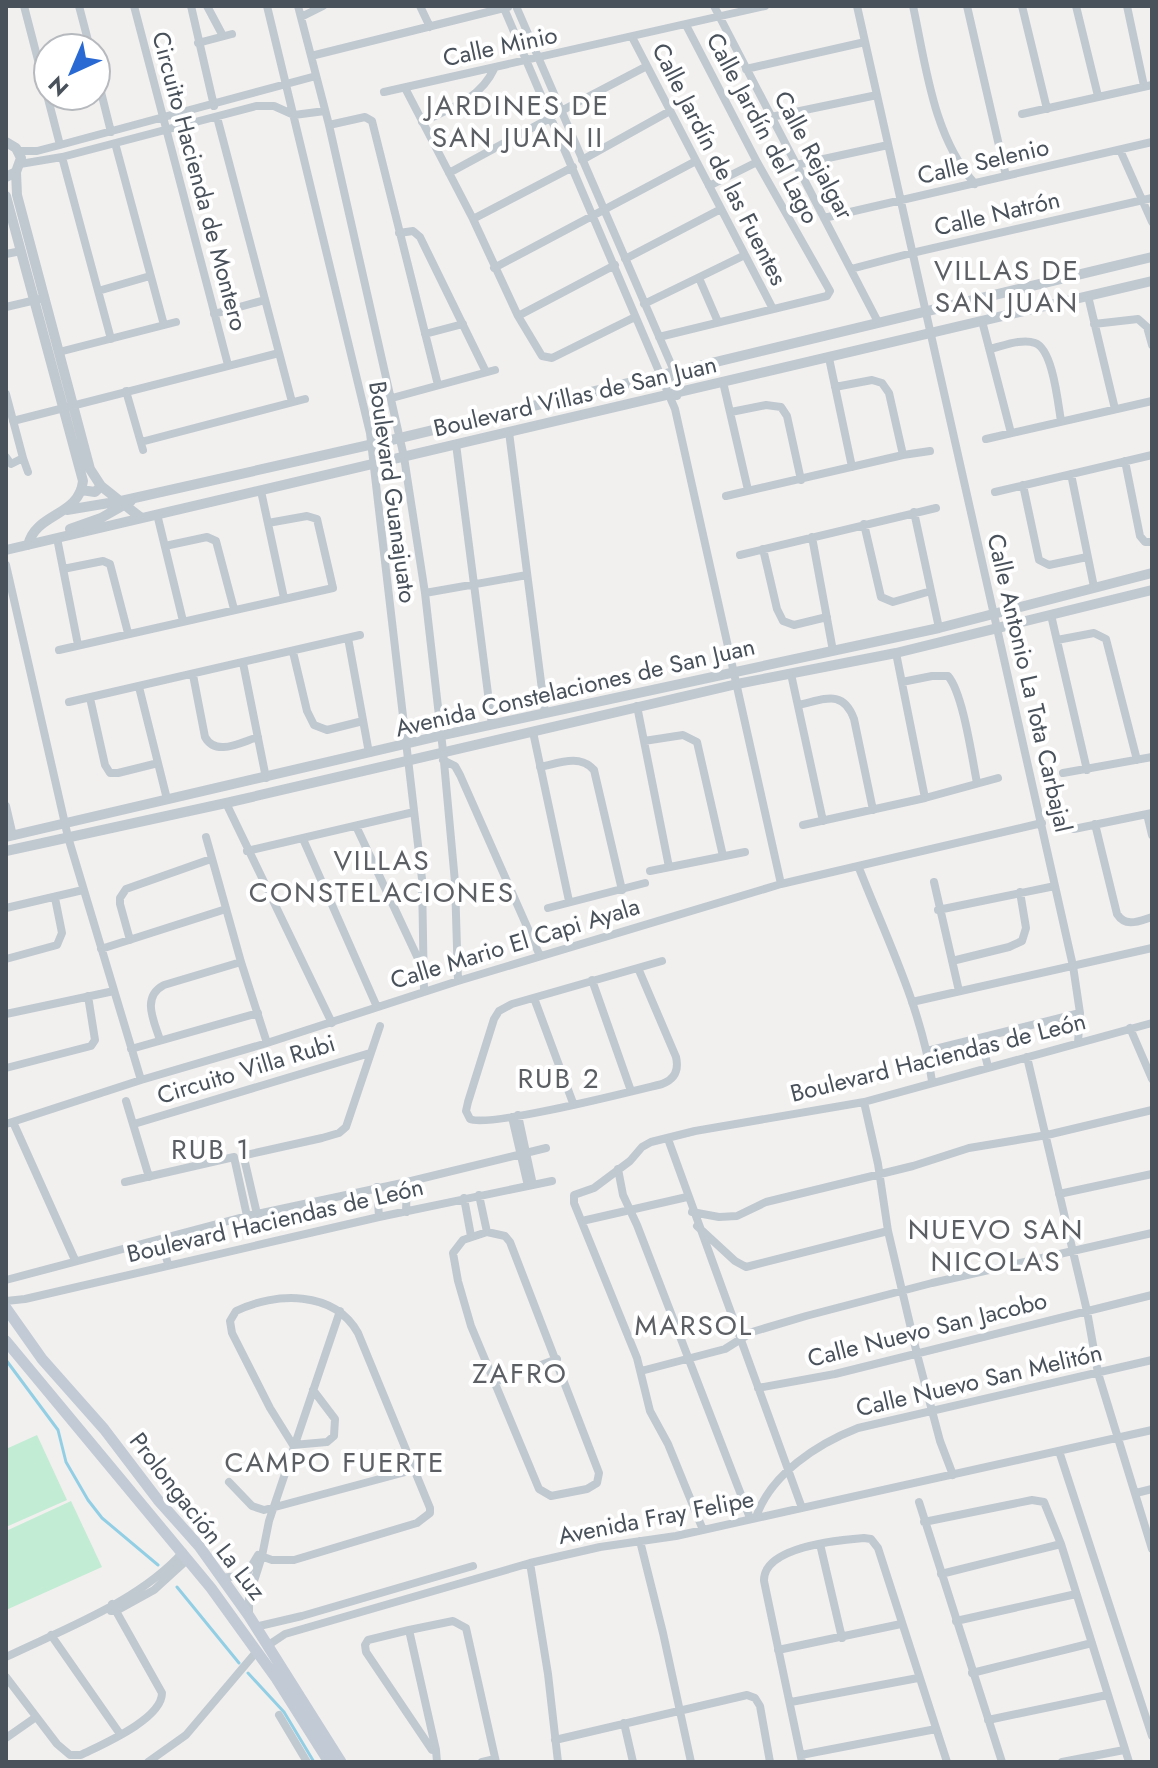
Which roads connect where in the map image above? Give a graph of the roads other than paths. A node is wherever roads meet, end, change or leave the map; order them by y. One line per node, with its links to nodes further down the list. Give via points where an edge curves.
1 (24, 6): 60 (street)
2 (79, 6): 24 (street)
3 (134, 6): 52 (street, Circuito Hacienda de Montero)
4 (191, 6): 27 (street, Circuito Hacienda de Montero)
5 (207, 6): 27 (street, Circuito Hacienda de Montero, via 227,35)
6 (267, 6): 35 (street, Boulevard Guanajuato)
7 (298, 6): 21 (street, Boulevard Guanajuato)
8 (323, 6): 21 (street)
9 (420, 6): 23 (street)
10 (509, 6): 19 (street); 29 (street); 30 (street)
11 (714, 6): 20 (street, Calle Rejalgar)
12 (765, 6): 20 (street, Calle Minio)
13 (857, 6): 26 (street, Calle Antonio La Tota Carbajal)
14 (913, 6): 73 (street, via 940,125)
15 (967, 6): 72 (street)
16 (1022, 6): 42 (street)
17 (1076, 6): 40 (street)
18 (1127, 6): 36 (street)
19 (483, 10): 23 (street)
20 (720, 16): 22 (street, Calle Minio); 33 (street, Calle Rejalgar)
21 (301, 17): 28 (street, Boulevard Guanajuato)
22 (686, 25): 25 (street, Calle Minio); 67 (street, Calle Jardín del Lago)
23 (430, 27): 28 (street)
24 (86, 32)
25 (632, 37): 29 (street, Calle Minio); 31 (street, Calle Jardín de las Fuentes)
26 (865, 42): 33 (street); 39 (street, Calle Antonio La Tota Carbajal)
27 (198, 43): 41 (street, Circuito Hacienda de Montero)
28 (311, 56): 34 (street, Boulevard Guanajuato)
29 (539, 59): 30 (street, Calle Minio); 44 (street)
30 (527, 62): 32 (street, Calle Minio); 50 (street)
31 (647, 66): 44 (street); 45 (street, Calle Jardín de las Fuentes)
32 (494, 69): 37 (street, Calle Minio); 53 (street, via 475,95)
33 (746, 69): 51 (street, Calle Rejalgar)
34 (316, 76): 35 (street); 43 (street, Boulevard Guanajuato)
35 (287, 85): 41 (street); 48 (street, Boulevard Guanajuato)
36 (1148, 86): 40 (street)
37 (405, 88): 38 (street, Calle Minio); 53 (street)
38 (384, 92)
39 (877, 95): 51 (street); 61 (street, Calle Antonio La Tota Carbajal)
40 (1098, 96): 42 (street)
41 (214, 106): 52 (street)
42 (1047, 109): 47 (street)
43 (325, 111): 48 (street); 54 (street, Boulevard Guanajuato)
44 (561, 111): 65 (street)
45 (670, 111): 65 (street); 66 (street, Calle Jardín de las Fuentes)
46 (106, 112): 56 (street)
47 (1022, 114)
48 (294, 115): 49 (street, via 266,105); 147 (street, Boulevard Guanajuato)
49 (217, 117): 55 (street); 101 (street, Circuito Hacienda de Montero)
50 (552, 117): 69 (street); 71 (street)
51 (771, 117): 68 (street, Calle Rejalgar)
52 (164, 119): 55 (street, Circuito Hacienda de Montero); 56 (street)
53 (422, 122): 71 (street)
54 (329, 125): 85 (street, via 371,119); 134 (street, Boulevard Guanajuato)
55 (167, 130): 59 (street); 106 (street, Circuito Hacienda de Montero)
56 (111, 132): 60 (street)
57 (6, 142): 63 (street)
58 (1152, 142): 62 (street, Calle Selenio)
59 (115, 143): 64 (street); 95 (street)
60 (60, 145): 63 (street)
61 (888, 145): 68 (street); 77 (street, Calle Antonio La Tota Carbajal)
62 (1120, 150): 72 (street, Calle Selenio); 78 (street)
63 (19, 151): 70 (street)
64 (62, 157): 70 (street); 98 (street)
65 (582, 160): 79 (street)
66 (696, 161): 74 (street, Calle Jardín de las Fuentes); 79 (street)
67 (757, 162): 74 (street); 104 (street, Calle Jardín del Lago, via 830,291)
68 (796, 165): 82 (street, Calle Rejalgar)
69 (573, 167): 81 (street); 83 (street)
70 (14, 171): 100 (street)
71 (449, 173): 83 (street)
72 (1006, 176): 73 (street, Calle Selenio)
73 (975, 184): 77 (street, Calle Selenio)
74 (709, 186): 80 (street, Calle Jardín de las Fuentes)
75 (6, 196): 86 (street)
76 (1152, 198): 78 (street, Calle Natrón)
77 (901, 200): 82 (street, Calle Selenio); 87 (street, Calle Antonio La Tota Carbajal)
78 (1142, 200): 84 (street); 87 (street, Calle Natrón)
79 (603, 209): 81 (street); 91 (street)
80 (721, 209): 89 (street, Calle Jardín de las Fuentes); 91 (street)
81 (593, 214): 92 (street); 93 (street)
82 (824, 218): 94 (street, Calle Rejalgar)
83 (473, 219): 93 (street)
84 (1152, 222)
85 (399, 233): 113 (street, via 418,234); 116 (street)
86 (21, 251): 88 (street); 100 (street)
87 (912, 253): 94 (street, Calle Natrón); 105 (street, Calle Antonio La Tota Carbajal)
88 (6, 254)
89 (745, 255): 96 (street); 104 (street, Calle Jardín de las Fuentes)
90 (1152, 257): 105 (street, Boulevard Villas de San Juan)
91 (625, 259): 102 (street)
92 (615, 265): 107 (street); 108 (street)
93 (494, 268): 107 (street)
94 (851, 269): 112 (street, Calle Rejalgar)
95 (150, 276): 98 (street); 115 (street)
96 (699, 278): 102 (street); 111 (street)
97 (1152, 281): 99 (street, Boulevard Villas de San Juan)
98 (98, 291): 119 (street)
99 (1088, 296): 109 (street, Boulevard Villas de San Juan); 114 (street)
100 (40, 299): 103 (street); 122 (street); 138 (street)
101 (265, 300): 106 (street); 123 (street, Circuito Hacienda de Montero)
102 (644, 304): 118 (street)
103 (6, 307)
104 (773, 309): 111 (street)
105 (926, 311): 112 (street, Boulevard Villas de San Juan); 117 (street, Calle Antonio La Tota Carbajal)
106 (214, 314): 125 (street, Circuito Hacienda de Montero)
107 (518, 316): 108 (street, via 536,350 552,358)
108 (635, 317): 127 (street)
109 (982, 321): 117 (street, Boulevard Villas de San Juan); 121 (street)
110 (176, 322): 115 (street)
111 (718, 322): 118 (street)
112 (878, 322): 126 (street, Boulevard Villas de San Juan)
113 (463, 324): 116 (street); 129 (street, via 490,371)
114 (1094, 324): 120 (street, via 1138,319 1147,327); 139 (street)
115 (164, 325): 119 (street)
116 (425, 334): 129 (street)
117 (930, 334): 124 (street, Boulevard Villas de San Juan); 196 (street, Calle Antonio La Tota Carbajal)
118 (659, 337): 126 (street)
119 (111, 339): 122 (street)
120 (1152, 345)
121 (990, 349): 142 (street, via 1039,344 1049,360); 144 (street)
122 (59, 352): 138 (street)
123 (279, 353): 125 (street); 137 (street, Circuito Hacienda de Montero)
124 (829, 358): 128 (street, Boulevard Villas de San Juan); 130 (street)
125 (228, 365): 131 (street)
126 (674, 371): 127 (street, Boulevard Villas de San Juan); 133 (street)
127 (660, 375): 133 (street); 145 (street, Boulevard Villas de San Juan)
128 (723, 382): 133 (street, Boulevard Villas de San Juan); 140 (street)
129 (438, 385): 134 (street)
130 (835, 387): 150 (street, via 872,380 887,387); 157 (street)
131 (126, 391): 137 (street, via 142,446); 138 (street)
132 (6, 394): 141 (street)
133 (672, 395): 143 (street, Boulevard Villas de San Juan); 212 (street)
134 (392, 398): 145 (street, Boulevard Guanajuato)
135 (305, 399): 137 (street)
136 (1152, 401): 139 (street)
137 (292, 402)
138 (68, 406): 141 (street); 162 (street); 163 (street)
139 (1115, 409): 142 (street)
140 (731, 412): 160 (street, via 781,407); 164 (street)
141 (13, 421): 153 (street)
142 (1061, 421): 144 (street)
143 (509, 432): 148 (street, Boulevard Villas de San Juan); 188 (street)
144 (1011, 433): 146 (street)
145 (400, 438): 147 (street, Boulevard Villas de San Juan); 152 (street, Boulevard Guanajuato)
146 (986, 439)
147 (370, 444): 156 (street, Boulevard Guanajuato); 168 (street, Boulevard Villas de San Juan)
148 (456, 444): 152 (street, Boulevard Villas de San Juan); 189 (street)
149 (930, 451): 150 (street)
150 (903, 455): 157 (street)
151 (1152, 455): 154 (street)
152 (404, 457): 156 (street, Boulevard Villas de San Juan); 193 (street, Boulevard Guanajuato)
153 (23, 458): 155 (street); 158 (street)
154 (1125, 461): 159 (street); 178 (street, via 1140,536)
155 (8, 462)
156 (371, 463): 165 (street, Boulevard Villas de San Juan); 229 (street, Boulevard Guanajuato)
157 (852, 467): 160 (street)
158 (28, 472)
159 (1071, 474): 161 (street); 184 (street)
160 (801, 480): 164 (street)
161 (1023, 485): 166 (street); 184 (street, via 1039,560 1049,565)
162 (101, 486): 163 (street, via 95,492); 168 (street)
163 (81, 490): 170 (street)
164 (748, 490): 167 (street)
165 (261, 491): 172 (street, Boulevard Villas de San Juan); 174 (street)
166 (995, 492)
167 (726, 496)
168 (128, 501): 170 (street, Boulevard Villas de San Juan); 173 (street); 177 (street)
169 (936, 508): 171 (street)
170 (67, 510): 179 (street, via 39,523)
171 (914, 512): 175 (street); 192 (street)
172 (157, 514): 173 (street, Boulevard Villas de San Juan); 180 (street)
173 (140, 517): 177 (street, Boulevard Villas de San Juan)
174 (268, 523): 194 (street); 194 (street, via 317,519 333,588)
175 (864, 524): 176 (street); 192 (street, via 881,597 893,602)
176 (812, 537): 181 (street); 198 (street)
177 (57, 538): 179 (street, Boulevard Villas de San Juan); 186 (street)
178 (1152, 542)
179 (28, 545): 182 (street, Boulevard Villas de San Juan)
180 (165, 546): 195 (street, via 207,537 216,541); 199 (street)
181 (763, 549): 183 (street); 198 (street, via 783,621 794,625)
182 (6, 550)
183 (740, 555)
184 (1087, 557): 190 (street)
185 (6, 565): 251 (street)
186 (63, 569): 202 (street, via 108,562); 206 (street)
187 (1152, 573): 190 (street, Avenida Constelaciones de San Juan)
188 (527, 575): 189 (street); 222 (street)
189 (475, 585): 193 (street); 224 (street)
190 (1094, 587): 196 (street, Avenida Constelaciones de San Juan)
191 (1152, 590): 197 (street, Avenida Constelaciones de San Juan)
192 (931, 591): 200 (street)
193 (425, 593): 226 (street, Boulevard Guanajuato)
194 (284, 598): 195 (street)
195 (234, 609): 199 (street)
196 (993, 613): 200 (street, Avenida Constelaciones de San Juan); 201 (street, Calle Antonio La Tota Carbajal)
197 (1051, 615): 201 (street, Avenida Constelaciones de San Juan); 205 (street)
198 (827, 617): 208 (street)
199 (183, 621): 202 (street)
200 (939, 628): 208 (street, Avenida Constelaciones de San Juan)
201 (997, 628): 210 (street, Avenida Constelaciones de San Juan); 250 (street, Calle Antonio La Tota Carbajal)
202 (128, 633): 206 (street)
203 (360, 635): 204 (street)
204 (348, 638): 209 (street); 223 (street)
205 (1057, 640): 234 (street, via 1094,633 1106,639); 237 (street)
206 (78, 645): 207 (street)
207 (59, 650)
208 (833, 651): 212 (street, Avenida Constelaciones de San Juan)
209 (293, 652): 211 (street); 223 (street, via 314,725 327,730)
210 (896, 653): 213 (street, Avenida Constelaciones de San Juan); 215 (street)
211 (243, 663): 214 (street); 227 (street)
212 (734, 671): 216 (street); 222 (street, Avenida Constelaciones de San Juan)
213 (791, 674): 216 (street, Avenida Constelaciones de San Juan); 220 (street)
214 (193, 675): 217 (street); 227 (street, via 209,744 223,748)
215 (902, 682): 241 (street, via 932,676 951,680); 242 (street)
216 (737, 684): 221 (street, Avenida Constelaciones de San Juan); 271 (street)
217 (139, 687): 218 (street); 235 (street)
218 (90, 698): 219 (street); 235 (street, via 110,773)
219 (69, 702)
220 (798, 705): 246 (street, via 830,698 849,707); 249 (street)
221 (637, 706): 225 (street, Avenida Constelaciones de San Juan); 228 (street)
222 (545, 713): 224 (street, Avenida Constelaciones de San Juan)
223 (363, 721): 230 (street)
224 (492, 725): 226 (street, Avenida Constelaciones de San Juan)
225 (533, 732): 231 (street, Avenida Constelaciones de San Juan); 236 (street)
226 (439, 736): 229 (street, Avenida Constelaciones de San Juan); 231 (street, Boulevard Guanajuato)
227 (258, 737): 239 (street)
228 (644, 741): 264 (street, via 683,735 697,742); 266 (street)
229 (407, 744): 230 (street, Avenida Constelaciones de San Juan); 233 (street, Boulevard Guanajuato)
230 (369, 753): 239 (street, Avenida Constelaciones de San Juan)
231 (443, 755): 233 (street, Avenida Constelaciones de San Juan); 286 (street, via 460,775); 295 (street, Boulevard Guanajuato)
232 (1152, 757): 234 (street)
233 (408, 760): 244 (street, Avenida Constelaciones de San Juan); 247 (street, Boulevard Guanajuato)
234 (1137, 760): 237 (street)
235 (158, 763): 243 (street)
236 (540, 767): 274 (street, via 578,760 594,770); 277 (street)
237 (1087, 770): 238 (street)
238 (1063, 773)
239 (266, 778): 243 (street, Avenida Constelaciones de San Juan)
240 (998, 778): 241 (street)
241 (977, 783): 242 (street)
242 (925, 798): 246 (street)
243 (167, 799): 251 (street, Avenida Constelaciones de San Juan)
244 (226, 803): 258 (street, Avenida Constelaciones de San Juan); 262 (street)
245 (6, 806): 257 (street)
246 (873, 810): 249 (street)
247 (414, 812): 254 (street); 292 (street, Boulevard Guanajuato, via 422,879)
248 (1150, 813): 252 (street); 256 (street)
249 (823, 821): 253 (street)
250 (1042, 823): 267 (street, Calle Mario El Capi Ayala); 272 (street, Calle Antonio La Tota Carbajal)
251 (65, 824): 257 (street, Avenida Constelaciones de San Juan); 258 (street)
252 (1095, 824): 255 (street); 282 (street, via 1120,919 1128,923)
253 (803, 825)
254 (356, 826): 260 (street); 292 (street)
255 (1074, 829)
256 (1152, 835)
257 (9, 837)
258 (68, 837): 261 (street, Avenida Constelaciones de San Juan); 273 (street)
259 (206, 837): 265 (street)
260 (303, 839): 262 (street); 302 (street)
261 (6, 851)
262 (247, 851): 306 (street)
263 (745, 852): 264 (street)
264 (723, 856): 266 (street)
265 (211, 859): 280 (street); 283 (street, via 122,893)
266 (669, 867): 268 (street)
267 (859, 868): 271 (street, Calle Mario El Capi Ayala); 301 (street)
268 (650, 871)
269 (934, 882): 281 (street)
270 (645, 883): 274 (street)
271 (781, 884): 286 (street, Calle Mario El Capi Ayala)
272 (1055, 886): 275 (street); 291 (street, Calle Antonio La Tota Carbajal)
273 (83, 890): 276 (street); 285 (street)
274 (622, 890): 277 (street)
275 (1020, 892): 281 (street); 289 (street, via 1026,928 1022,941)
276 (55, 898): 278 (street); 287 (street, via 62,933 57,945)
277 (569, 901): 279 (street)
278 (6, 908)
279 (548, 908)
280 (226, 909): 283 (street); 290 (street)
281 (938, 910): 289 (street)
282 (1152, 917)
283 (130, 940): 285 (street)
284 (1152, 948): 291 (street)
285 (101, 949): 296 (street)
286 (540, 956): 295 (street, Calle Mario El Capi Ayala)
287 (6, 959)
288 (662, 961): 293 (street)
289 (952, 961): 297 (street)
290 (241, 962): 303 (street); 311 (street, via 154,991 149,1003)
291 (1073, 966): 297 (street); 304 (street, Calle Antonio La Tota Carbajal)
292 (423, 968): 298 (street, Boulevard Guanajuato)
293 (638, 968): 294 (street); 323 (street, via 678,1068 668,1082)
294 (592, 980): 300 (street); 323 (street)
295 (458, 981): 298 (street, Calle Mario El Capi Ayala)
296 (114, 991): 299 (street); 314 (street)
297 (959, 991): 301 (street)
298 (424, 992): 302 (street, Calle Mario El Capi Ayala)
299 (88, 996): 305 (street); 319 (street, via 95,1040 91,1046)
300 (534, 998): 326 (street); 328 (street, via 504,1008 494,1019 466,1111 474,1121)
301 (912, 1002): 315 (street)
302 (377, 1007): 306 (street, Calle Mario El Capi Ayala)
303 (258, 1013): 311 (street); 312 (street)
304 (1080, 1013): 310 (street); 313 (street, Calle Antonio La Tota Carbajal)
305 (6, 1014)
306 (332, 1023): 312 (street, Calle Mario El Capi Ayala)
307 (1152, 1023): 309 (street, Boulevard Haciendas de León)
308 (380, 1026): 316 (street, Circuito Villa Rubi)
309 (1130, 1028): 313 (street, Boulevard Haciendas de León); 320 (street)
310 (981, 1038): 315 (street); 318 (street)
311 (160, 1040): 314 (street)
312 (267, 1043): 321 (street, Calle Mario El Capi Ayala)
313 (1078, 1043): 317 (street, Boulevard Haciendas de León)
314 (131, 1049): 321 (street)
315 (927, 1051): 322 (street)
316 (370, 1053): 330 (street, Circuito Villa Rubi); 351 (street, Circuito Villa Rubi, via 350,1121 339,1133 246,1155)
317 (1027, 1057): 318 (street, Boulevard Haciendas de León); 331 (street)
318 (988, 1067): 322 (street, Boulevard Haciendas de León)
319 (6, 1068)
320 (1152, 1079)
321 (141, 1080): 329 (street, Calle Mario El Capi Ayala)
322 (932, 1081): 325 (street, Boulevard Haciendas de León)
323 (631, 1091): 326 (street)
324 (126, 1101): 330 (street, Circuito Villa Rubi)
325 (864, 1102): 332 (street, Boulevard Haciendas de León); 336 (street)
326 (573, 1103): 328 (street)
327 (1152, 1110): 331 (street)
328 (515, 1116): 334 (street)
329 (9, 1123): 361 (street)
330 (134, 1124): 338 (street, Circuito Villa Rubi)
331 (1047, 1135): 336 (street, via 969,1148); 344 (street)
332 (668, 1139): 335 (street, Boulevard Haciendas de León, via 644,1145); 346 (street)
333 (546, 1148): 334 (street)
334 (523, 1153): 341 (street); 342 (street)
335 (618, 1169): 348 (street); 353 (street, Boulevard Haciendas de León, via 573,1197)
336 (879, 1173): 350 (street, via 766,1202 737,1216); 355 (street)
337 (1152, 1174): 344 (street)
338 (149, 1177): 340 (street); 351 (street, via 234,1157)
339 (552, 1181): 342 (street, Boulevard Haciendas de León)
340 (125, 1182)
341 (407, 1182): 343 (street); 349 (street)
342 (530, 1186): 345 (street, Boulevard Haciendas de León)
343 (377, 1187): 351 (street); 352 (street)
344 (1059, 1194): 360 (street)
345 (479, 1195): 347 (street, Boulevard Haciendas de León); 356 (street)
346 (687, 1197): 348 (street); 350 (street)
347 (464, 1198): 349 (street, Boulevard Haciendas de León); 358 (street)
348 (630, 1209): 353 (street); 374 (street)
349 (406, 1212): 352 (street, Boulevard Haciendas de León)
350 (692, 1212): 354 (street)
351 (252, 1215): 359 (street)
352 (379, 1217): 362 (street, Boulevard Haciendas de León)
353 (582, 1221): 376 (street)
354 (697, 1226): 355 (street, via 741,1266 752,1267); 370 (street)
355 (888, 1231): 364 (street)
356 (487, 1232): 358 (street); 373 (street, via 500,1233 510,1242)
357 (1152, 1233): 360 (street)
358 (471, 1236): 378 (street, via 458,1244 453,1263)
359 (161, 1239): 361 (street); 362 (street)
360 (1072, 1252): 364 (street); 369 (street)
361 (75, 1260): 363 (street)
362 (168, 1264): 366 (street, Boulevard Haciendas de León)
363 (6, 1280)
364 (904, 1292): 370 (street, via 780,1323); 372 (street)
365 (1152, 1295): 369 (street, Calle Nuevo San Jacobo)
366 (6, 1301)
367 (6, 1308): 408 (main road, Prolongación La Luz)
368 (340, 1311): 380 (street); 384 (street, via 307,1298 282,1298 241,1308 230,1321); 386 (street, via 358,1333)
369 (1087, 1311): 372 (street, Calle Nuevo San Jacobo); 377 (street)
370 (741, 1339): 374 (street); 379 (street)
371 (6, 1341): 403 (main road, Prolongación La Luz)
372 (917, 1354): 379 (street, Calle Nuevo San Jacobo); 381 (street)
373 (557, 1359): 378 (street); 378 (street, via 599,1473 597,1483 587,1489 543,1493)
374 (689, 1359): 376 (street); 395 (street)
375 (1152, 1360): 377 (street, Calle Nuevo San Melitón)
376 (641, 1371): 397 (street, via 650,1411)
377 (1098, 1373): 381 (street, Calle Nuevo San Melitón); 383 (street)
378 (495, 1382)
379 (758, 1388): 387 (street)
380 (313, 1390): 384 (street); 384 (street, via 335,1419 334,1436 327,1442)
381 (932, 1411): 387 (street, Calle Nuevo San Melitón, via 839,1435); 388 (street)
382 (1152, 1430): 383 (street, Avenida Fray Felipe)
383 (1116, 1437): 385 (street, Avenida Fray Felipe); 391 (street)
384 (293, 1445): 394 (street)
385 (1059, 1451): 388 (street, Avenida Fray Felipe); 433 (street)
386 (413, 1470): 394 (street); 402 (street, via 430,1508 417,1523 294,1560 283,1562)
387 (788, 1470): 393 (street); 395 (street, Calle Nuevo San Melitón)
388 (953, 1475): 393 (street, Avenida Fray Felipe)
389 (229, 1482): 394 (street, via 256,1508)
390 (1152, 1489): 391 (street)
391 (1136, 1493): 401 (street)
392 (919, 1502): 396 (street)
393 (802, 1508): 395 (street, Avenida Fray Felipe)
394 (273, 1509): 402 (street)
395 (753, 1518): 397 (street, Avenida Fray Felipe)
396 (924, 1522): 400 (street, via 1037,1499 1046,1506); 406 (street)
397 (703, 1530): 398 (street, Avenida Fray Felipe)
398 (640, 1541): 404 (street, Avenida Fray Felipe); 426 (street)
399 (820, 1544): 413 (street, via 871,1539); 416 (street); 419 (street, via 773,1559 765,1570)
400 (1061, 1544): 406 (street); 409 (street)
401 (1152, 1549)
402 (261, 1553): 407 (street)
403 (186, 1555): 410 (street); 418 (main road, Prolongación La Luz)
404 (530, 1563): 418 (street, Avenida Fray Felipe, via 285,1634); 435 (street)
405 (473, 1566): 411 (street, via 302,1616)
406 (941, 1574): 412 (street)
407 (250, 1577): 408 (street); 411 (street)
408 (221, 1578): 411 (main road, Prolongación La Luz)
409 (1076, 1594): 412 (street); 417 (street)
410 (114, 1607): 415 (street); 432 (street, via 162,1693 153,1713)
411 (252, 1621): 418 (main road, Prolongación La Luz)
412 (956, 1621): 421 (street)
413 (901, 1624): 416 (street); 423 (street)
414 (409, 1630): 436 (street); 436 (street, via 368,1640 366,1652); 439 (street, via 453,1621 466,1628)
415 (51, 1635): 420 (street); 432 (street)
416 (842, 1638): 419 (street)
417 (1092, 1643): 421 (street); 424 (street)
418 (262, 1648): 440 (street, via 186,1735); 442 (main road, Prolongación La Luz); 443 (main road, Prolongación La Luz)
419 (778, 1650): 425 (street)
420 (6, 1657)
421 (972, 1673): 429 (street)
422 (6, 1677): 428 (street)
423 (918, 1678): 425 (street); 431 (street)
424 (1107, 1695): 429 (street); 437 (street)
425 (791, 1702): 438 (street)
426 (679, 1712): 430 (street); 448 (street); 449 (street, via 737,1697 755,1698)
427 (279, 1715): 441 (street)
428 (36, 1717): 432 (street, via 70,1755 81,1755); 434 (street)
429 (988, 1720): 451 (street)
430 (624, 1723): 435 (street); 447 (street)
431 (936, 1729): 438 (street); 450 (street)
432 (120, 1734)
433 (1152, 1736)
434 (6, 1738)
435 (555, 1740): 446 (street)
436 (436, 1750): 444 (street)
437 (1121, 1751): 452 (street); 453 (street); 454 (street)
438 (801, 1759)
439 (495, 1761): 445 (street)
440 (148, 1762)
441 (307, 1762)
442 (329, 1762)
443 (341, 1762)
444 (437, 1762)
445 (482, 1762)
446 (558, 1762)
447 (633, 1762)
448 (691, 1762)
449 (770, 1762)
450 (947, 1762)
451 (1002, 1762)
452 (1062, 1762)
453 (1121, 1762)
454 (1129, 1762)

